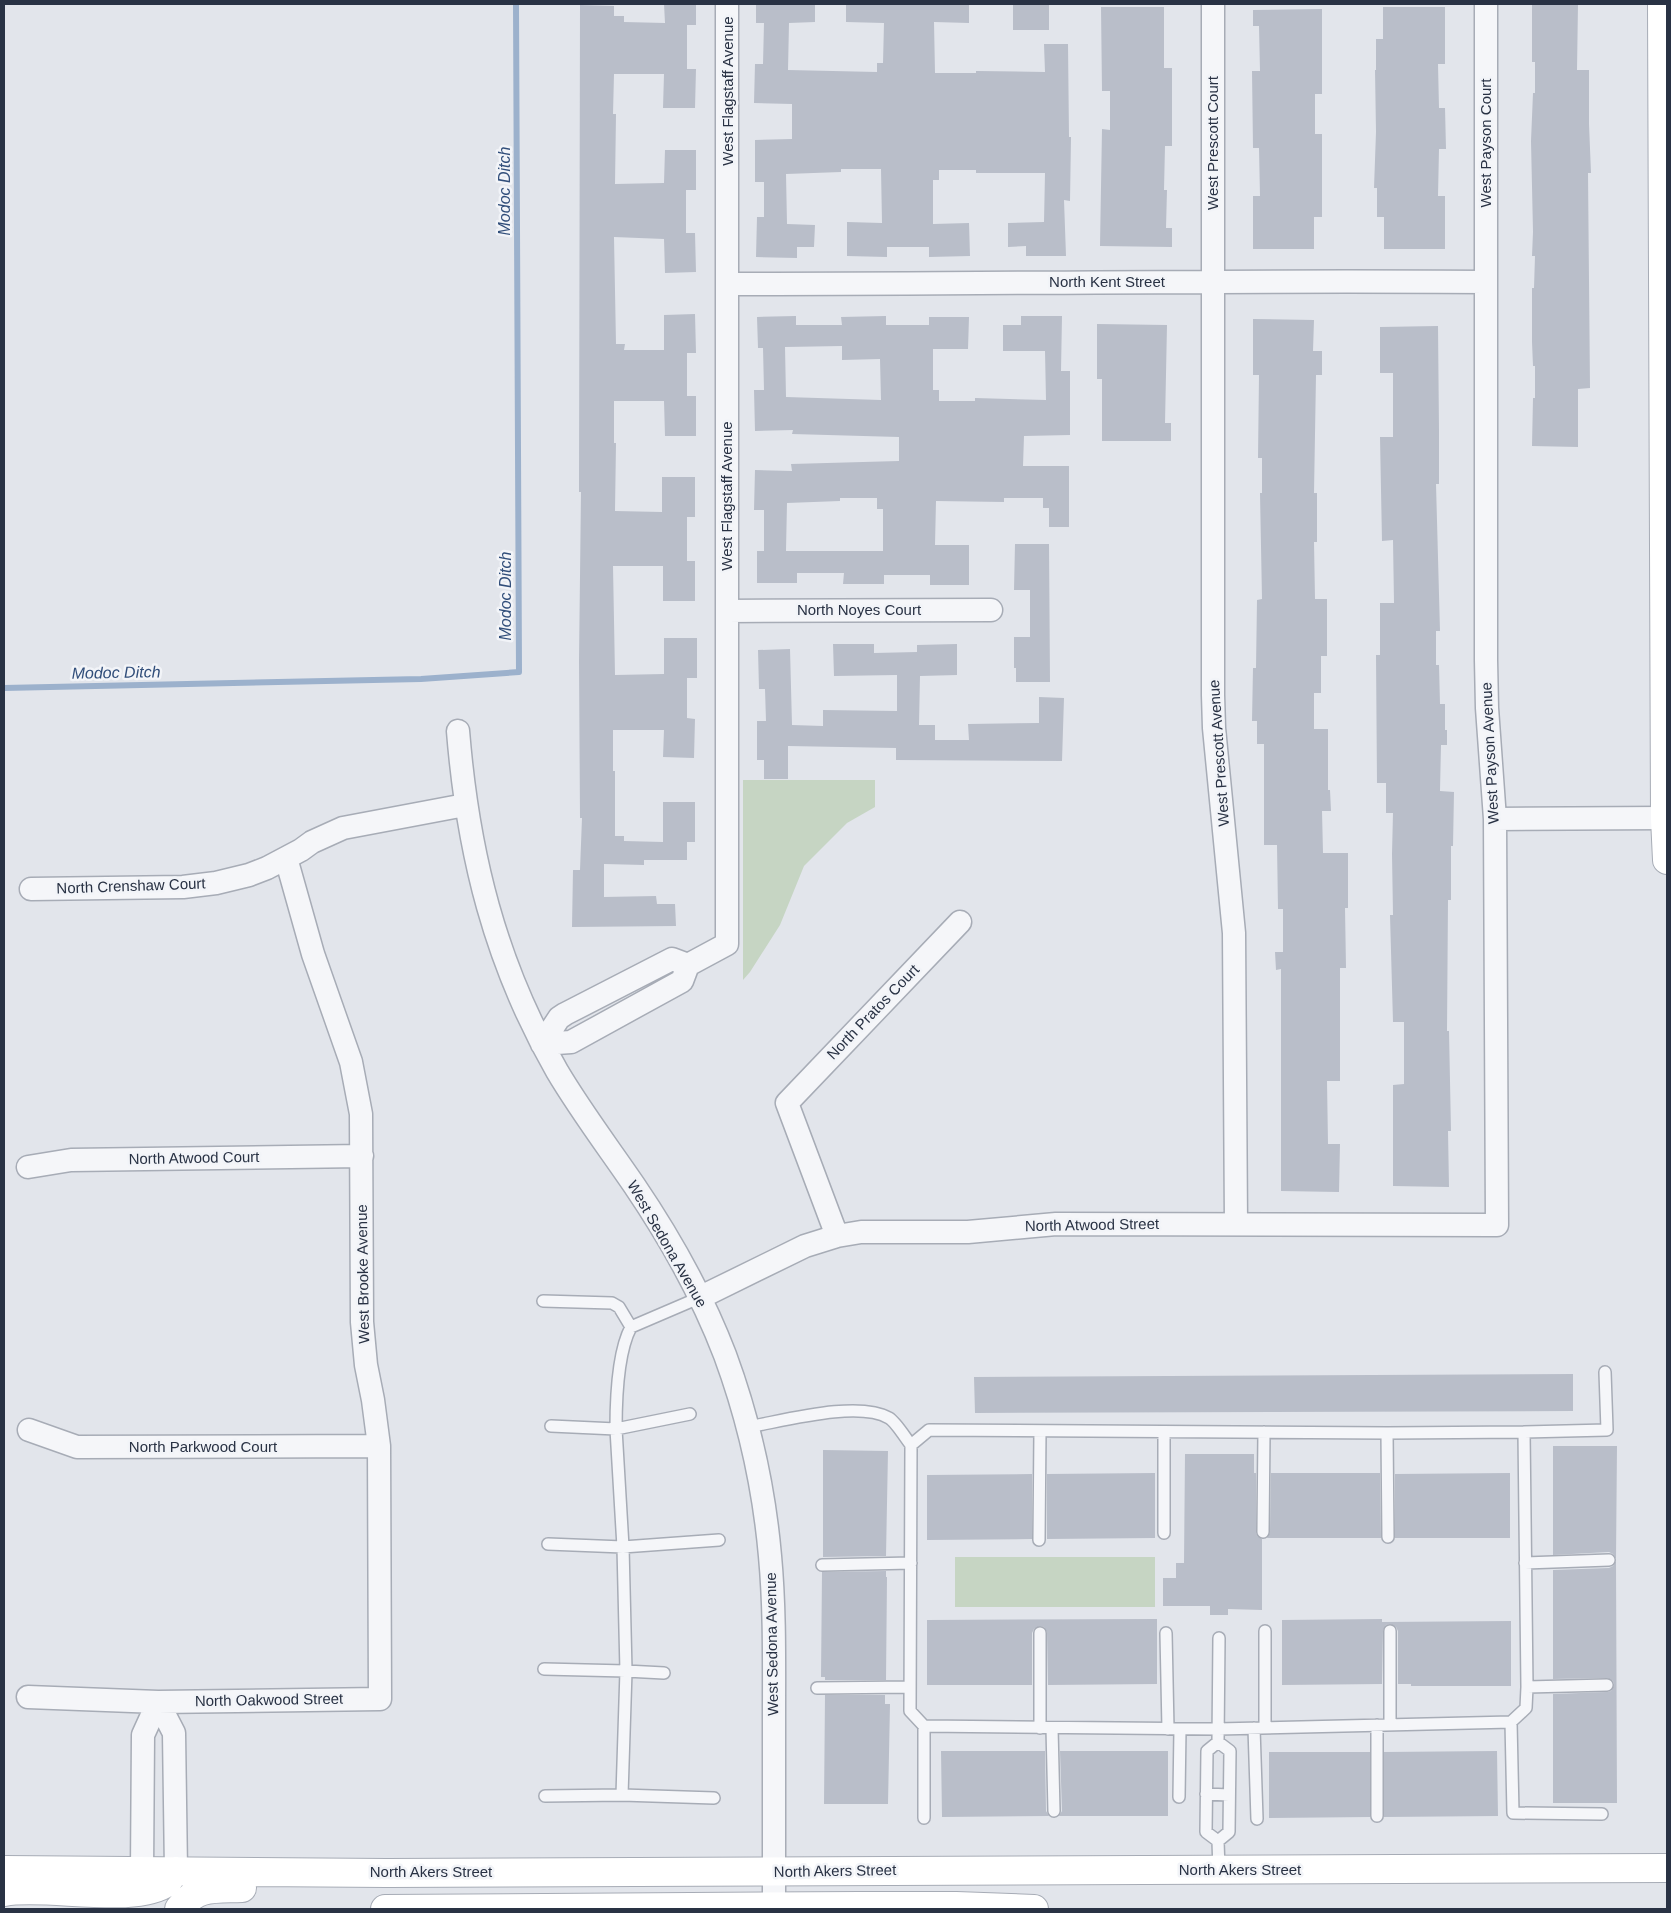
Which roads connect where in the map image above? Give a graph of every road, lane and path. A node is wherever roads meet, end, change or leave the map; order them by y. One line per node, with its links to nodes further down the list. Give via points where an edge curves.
1 (727, 4): 7 (street, West Flagstaff Avenue)
2 (1213, 4): 5 (street, West Prescott Court)
3 (1486, 4): 6 (street, West Payson Court)
4 (1662, 4): 8 (main road)
5 (1213, 282): 6 (street, North Kent Street); 7 (street, North Kent Street); 22 (street, West Prescott Avenue, via 1213,695 1234,932)
6 (1486, 282): 14 (street, West Payson Avenue, via 1486,660)
7 (728, 284): 10 (street, West Flagstaff Avenue)
8 (1666, 551): 13 (main road)
9 (991, 610): 10 (street, North Noyes Court)
10 (727, 611): 19 (street, West Flagstaff Avenue, via 727,944 688,965 672,959 648,985 559,1018)
11 (458, 731): 12 (street, West Sedona Avenue)
12 (465, 805): 15 (street, North Crenshaw Court, via 343,828); 19 (street, West Sedona Avenue, via 492,922 509,972)
13 (1666, 818): 14 (street); 16 (main road)
14 (1494, 819): 23 (street, West Payson Avenue)
15 (286, 858): 17 (street, North Crenshaw Court, via 249,875 199,886); 20 (street, West Brooke Avenue, via 313,954 351,1062 361,1114)
16 (1667, 860)
17 (31, 888)
18 (960, 922): 24 (street, North Pratos Court, via 787,1103)
19 (542, 1044): 25 (street, West Sedona Avenue, via 573,1097 657,1221)
20 (362, 1156): 21 (street, North Atwood Court, via 71,1160); 39 (street, West Brooke Avenue, via 362,1322)
21 (28, 1167)
22 (1236, 1224): 23 (street, North Atwood Street); 24 (street, North Atwood Street, via 1056,1224 978,1231 861,1232)
23 (1497, 1225)
24 (836, 1236): 25 (street, North Atwood Street, via 805,1246)
25 (701, 1297): 27 (lane); 32 (street, West Sedona Avenue)
26 (544, 1301): 27 (lane, via 612,1303 619,1307)
27 (631, 1328): 31 (lane, via 624,1340)
28 (1605, 1372): 37 (lane, via 1607,1430)
29 (690, 1414): 31 (lane)
30 (551, 1426): 31 (lane)
31 (616, 1428): 47 (lane)
32 (748, 1428): 40 (lane, via 844,1411 865,1411 890,1418); 96 (street, West Sedona Avenue, via 767,1524 772,1589)
33 (29, 1430): 39 (street, North Parkwood Court, via 77,1447)
34 (1040, 1431): 35 (lane); 40 (lane, via 929,1430); 45 (lane)
35 (1164, 1432): 36 (lane); 42 (lane)
36 (1264, 1432): 38 (lane); 41 (lane)
37 (1524, 1432): 38 (lane); 50 (lane)
38 (1388, 1433): 43 (lane)
39 (379, 1446): 65 (street, West Brooke Avenue)
40 (911, 1446): 49 (lane)
41 (1263, 1532)
42 (1164, 1533)
43 (1388, 1537)
44 (719, 1540): 47 (lane)
45 (1039, 1540)
46 (548, 1544): 47 (lane)
47 (623, 1547): 58 (lane)
48 (1609, 1560): 50 (lane)
49 (911, 1563): 51 (lane); 61 (lane)
50 (1525, 1563): 62 (lane)
51 (822, 1564)
52 (1265, 1631): 74 (lane)
53 (1390, 1631): 69 (lane)
54 (1040, 1633): 71 (lane)
55 (1166, 1633): 75 (lane)
56 (1219, 1638): 77 (lane)
57 (544, 1669): 58 (lane)
58 (626, 1671): 59 (lane); 81 (lane)
59 (664, 1672)
60 (1607, 1685): 62 (lane)
61 (910, 1687): 63 (lane); 70 (lane, via 910,1712)
62 (1527, 1687): 67 (lane, via 1526,1708)
63 (817, 1688)
64 (28, 1697): 66 (street, North Oakwood Street)
65 (380, 1699): 66 (street, North Oakwood Street)
66 (158, 1702): 94 (street, via 143,1735); 95 (street, via 174,1733)
67 (1511, 1722): 69 (lane); 86 (lane, via 1513,1813)
68 (1377, 1725): 69 (lane); 74 (lane); 87 (lane)
69 (1390, 1725)
70 (924, 1726): 71 (lane); 88 (lane)
71 (1040, 1728): 72 (lane)
72 (1052, 1728): 75 (lane); 85 (lane)
73 (1254, 1728): 74 (lane); 77 (lane); 89 (lane)
74 (1266, 1728)
75 (1168, 1729): 76 (lane)
76 (1180, 1729): 77 (lane); 83 (lane)
77 (1218, 1729): 78 (lane)
78 (1218, 1742): 79 (lane, via 1207,1751); 80 (lane, via 1230,1751)
79 (1206, 1794): 80 (lane); 90 (lane, via 1206,1832)
80 (1229, 1794): 90 (lane, via 1229,1832)
81 (622, 1795): 82 (lane); 84 (lane)
82 (545, 1796)
83 (1179, 1797)
84 (714, 1798)
85 (1054, 1811)
86 (1602, 1814)
87 (1377, 1816)
88 (924, 1818)
89 (1256, 1819)
90 (1218, 1841): 93 (lane)
91 (1667, 1868): 93 (main road, North Akers Street)
92 (4, 1870): 94 (main road, North Akers Street)
93 (1219, 1870): 96 (main road, North Akers Street)
94 (142, 1871): 95 (main road, North Akers Street)
95 (176, 1871): 97 (main road, North Akers Street); 98 (main road, via 166,1882 149,1890)
96 (774, 1871): 97 (main road, North Akers Street); 99 (street, West Sedona Avenue)
97 (387, 1873): 100 (main road, via 346,1885 201,1890 188,1898)
98 (4, 1892)
99 (774, 1908): 102 (main road); 103 (main road, via 956,1906)
100 (180, 1909)
101 (385, 1909): 102 (main road)
102 (466, 1909)
103 (1034, 1909)

